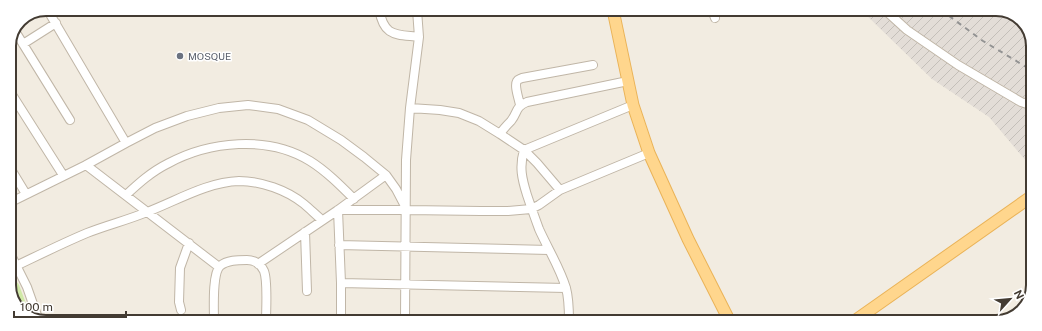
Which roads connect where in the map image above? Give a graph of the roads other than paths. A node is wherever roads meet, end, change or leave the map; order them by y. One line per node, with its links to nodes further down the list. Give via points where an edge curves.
1 (52, 16): 6 (street)
2 (381, 16): 8 (street, via 383,25 395,34)
3 (417, 16): 8 (street)
4 (614, 16): 11 (main road)
5 (892, 16): 13 (street, via 958,66)
6 (56, 23): 9 (street); 19 (street)
7 (18, 35): 9 (street)
8 (419, 37): 16 (street)
9 (23, 44): 17 (street)
10 (594, 65): 14 (street, via 518,80 516,87)
11 (628, 81): 14 (street); 15 (main road)
12 (16, 101): 24 (street)
13 (1026, 104)
14 (520, 105): 18 (street)
15 (633, 105): 20 (street); 21 (main road)
16 (410, 108): 18 (street, via 459,113); 34 (street, via 406,160)
17 (70, 120)
18 (500, 134): 20 (street)
19 (126, 143): 22 (street); 23 (street, via 187,116 219,108 248,105 278,109 308,120 341,140)
20 (524, 150): 26 (street); 32 (street, via 521,171)
21 (649, 153): 26 (street); 56 (main road)
22 (86, 165): 24 (street); 28 (street)
23 (386, 175): 30 (street); 34 (street)
24 (63, 176): 27 (street)
25 (16, 178): 27 (street)
26 (560, 190): 32 (street)
27 (26, 194): 29 (street)
28 (126, 195): 30 (street, via 166,164 189,153 233,144 264,145 288,151 309,161 331,177); 35 (street)
29 (16, 199)
30 (354, 199): 33 (street)
31 (1026, 200): 57 (main road)
32 (531, 209): 34 (street); 41 (street)
33 (338, 210): 34 (street); 36 (street); 39 (street)
34 (407, 210): 40 (street)
35 (148, 212): 36 (street, via 201,190 239,181 262,184 282,191 303,203); 38 (street); 43 (street, via 88,232)
36 (322, 220): 37 (street)
37 (305, 232): 42 (street); 48 (street)
38 (189, 243): 44 (street); 49 (street, via 180,268)
39 (339, 245): 40 (street); 45 (street)
40 (405, 247): 41 (street); 46 (street)
41 (549, 250): 47 (street)
42 (258, 264): 44 (street, via 251,260 238,260 226,262); 52 (street, via 264,272 266,282)
43 (16, 266): 50 (street)
44 (219, 267): 51 (street, via 214,289)
45 (341, 283): 46 (street); 53 (street)
46 (405, 284): 47 (street); 54 (street)
47 (566, 288): 55 (street)
48 (307, 291)
49 (181, 310)
50 (36, 313)
51 (214, 315)
52 (266, 315)
53 (341, 315)
54 (405, 315)
55 (569, 315)
56 (726, 315)
57 (866, 315)

